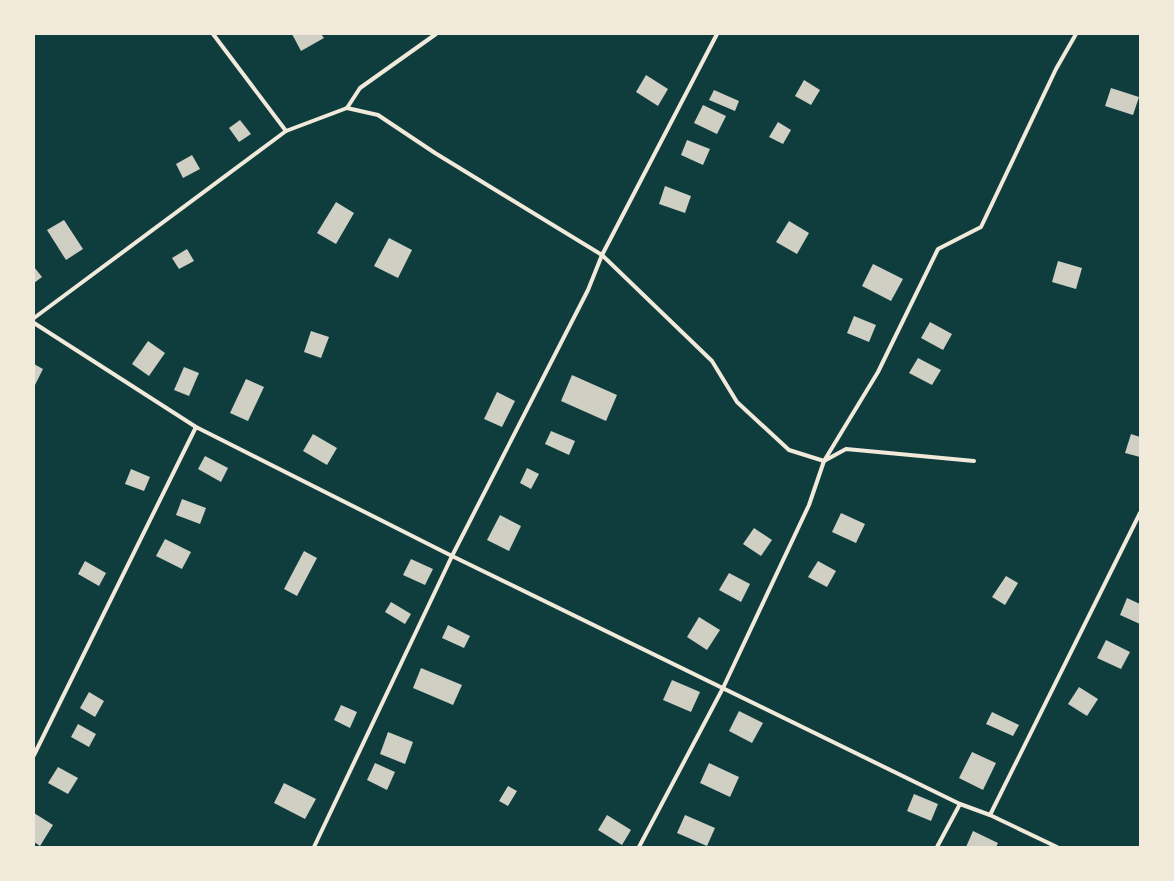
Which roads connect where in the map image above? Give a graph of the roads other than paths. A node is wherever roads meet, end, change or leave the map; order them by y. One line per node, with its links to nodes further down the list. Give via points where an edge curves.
1 (213, 34): 6 (lane)
2 (436, 34): 5 (lane, via 360,88)
3 (717, 34): 7 (lane)
4 (1076, 34): 11 (lane, via 981,227 938,249 878,372)
5 (347, 108): 6 (lane); 7 (lane, via 378,115)
6 (286, 131): 8 (lane)
7 (602, 255): 11 (lane, via 712,361 737,402 782,444 789,450); 14 (lane, via 588,290)
8 (34, 318)
9 (34, 323): 10 (lane)
10 (196, 427): 14 (lane); 16 (lane)
11 (824, 461): 12 (lane, via 846,449); 15 (lane, via 809,505)
12 (974, 461)
13 (1140, 513): 18 (lane)
14 (452, 556): 15 (lane); 19 (lane)
15 (723, 688): 17 (lane); 20 (lane)
16 (34, 755)
17 (960, 804): 18 (lane); 21 (lane)
18 (990, 815): 22 (lane)
19 (314, 847)
20 (638, 847)
21 (937, 847)
22 (1057, 847)

